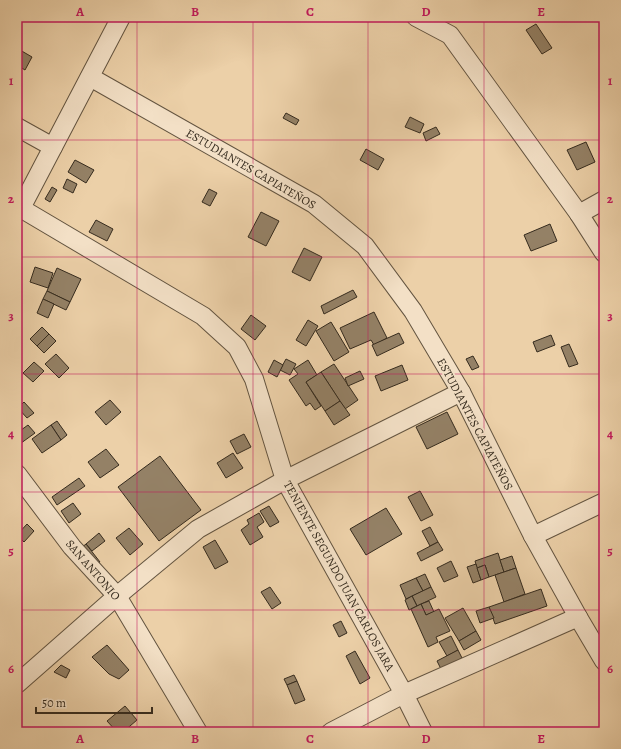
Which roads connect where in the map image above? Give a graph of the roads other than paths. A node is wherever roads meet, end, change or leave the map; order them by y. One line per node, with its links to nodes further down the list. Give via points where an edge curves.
1 (121, 17): 3 (street)
2 (416, 17): 8 (street, via 450,35)
3 (90, 76): 5 (street); 10 (street, ESTUDIANTES CAPIATEÑOS, via 314,204 365,246 413,311)
4 (17, 127): 5 (street)
5 (53, 147): 7 (street)
6 (604, 200): 8 (street)
7 (19, 207): 12 (street, TENIENTE SEGUNDO JUAN CARLOS JARA, via 203,316 237,348 254,379)
8 (579, 214): 9 (street)
9 (604, 253)
10 (461, 392): 12 (street); 14 (street, ESTUDIANTES CAPIATEÑOS)
11 (17, 474): 15 (street, SAN ANTONIO, via 72,546)
12 (285, 480): 15 (street, via 198,529); 19 (street, TENIENTE SEGUNDO JUAN CARLOS JARA)
13 (604, 502): 14 (street)
14 (533, 536): 16 (street, ESTUDIANTES CAPIATEÑOS)
15 (117, 596): 18 (street); 20 (street, SAN ANTONIO)
16 (578, 617): 17 (street, ESTUDIANTES CAPIATEÑOS); 19 (street)
17 (604, 660)
18 (17, 684)
19 (404, 694): 21 (street); 22 (street, TENIENTE SEGUNDO JUAN CARLOS JARA)
20 (198, 732)
21 (331, 732)
22 (423, 732)

